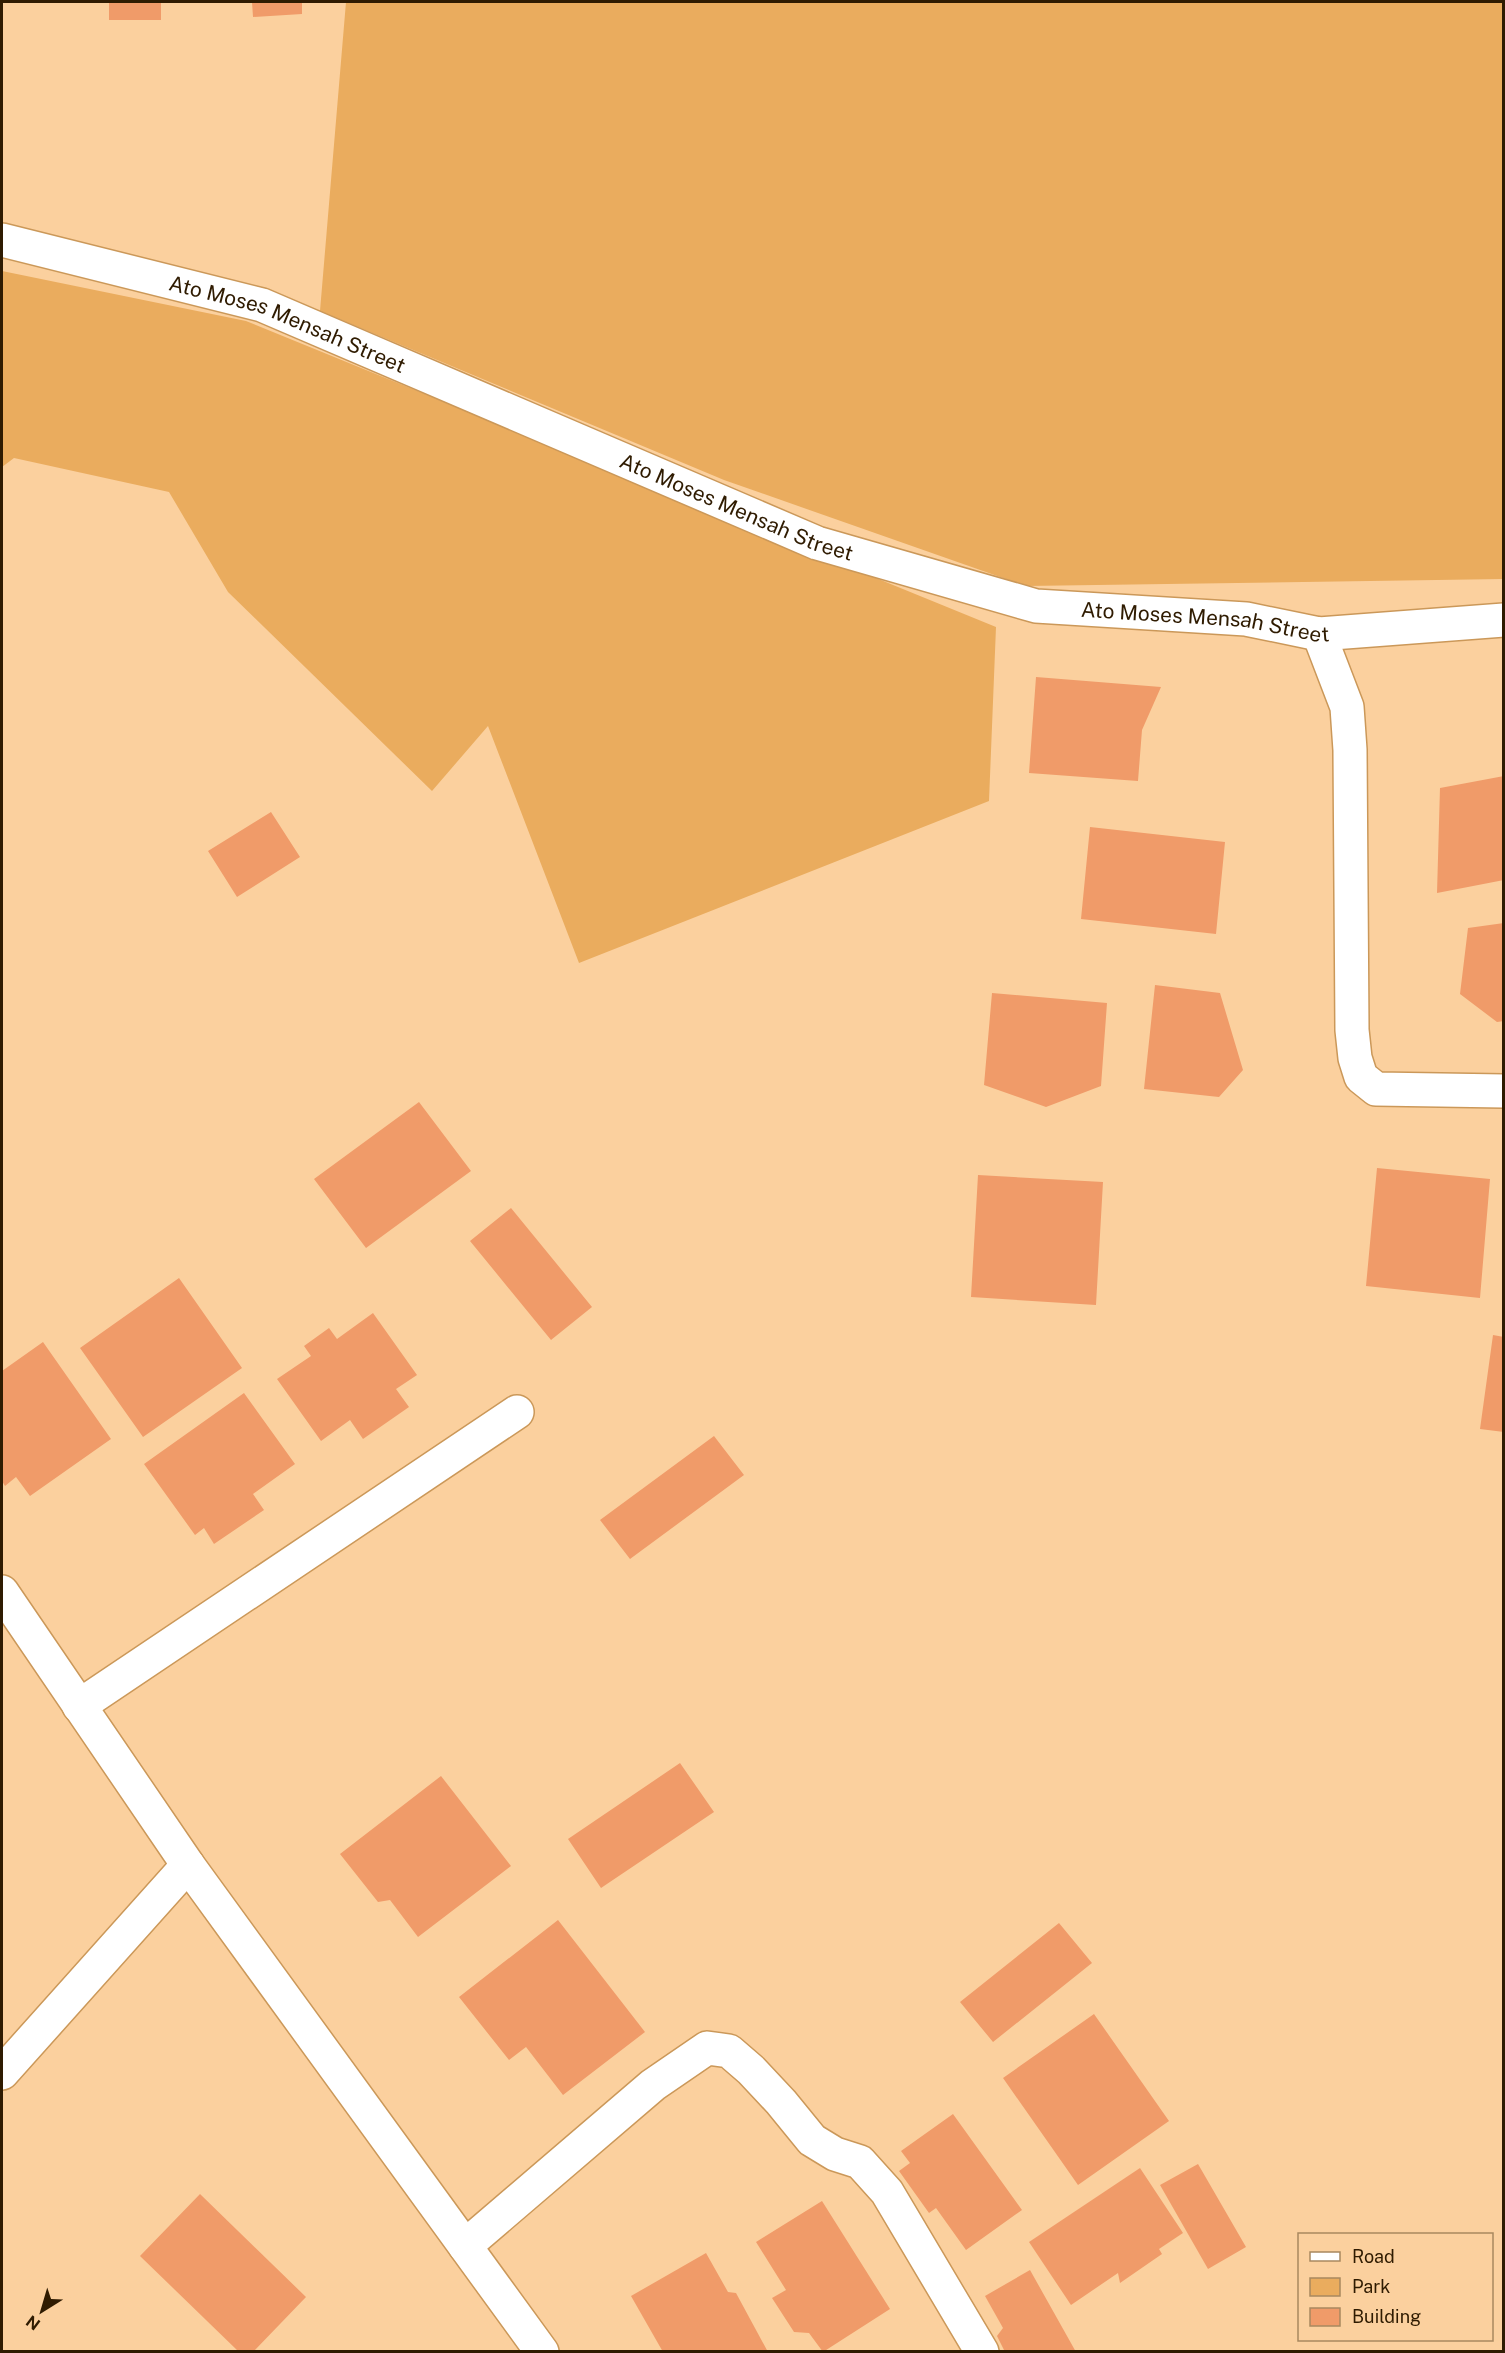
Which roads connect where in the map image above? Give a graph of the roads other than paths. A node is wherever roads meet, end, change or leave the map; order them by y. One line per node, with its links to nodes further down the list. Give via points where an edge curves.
1 (2, 240): 3 (street, Ato Moses Mensah Street, via 262,305 817,543 1036,606 1246,619)
2 (1503, 620): 3 (street, Ato Moses Mensah Street)
3 (1319, 634): 4 (street, via 1348,717 1352,1030 1361,1077 1376,1089)
4 (1503, 1091)
5 (517, 1412): 7 (street)
6 (2, 1592): 7 (street)
7 (79, 1706): 8 (street)
8 (188, 1865): 9 (street); 10 (street)
9 (2, 2073)
10 (465, 2246): 11 (street); 12 (street, via 653,2085 707,2048 729,2051 751,2070 812,2140 835,2154 860,2162 887,2192)
11 (542, 2352)
12 (982, 2352)

